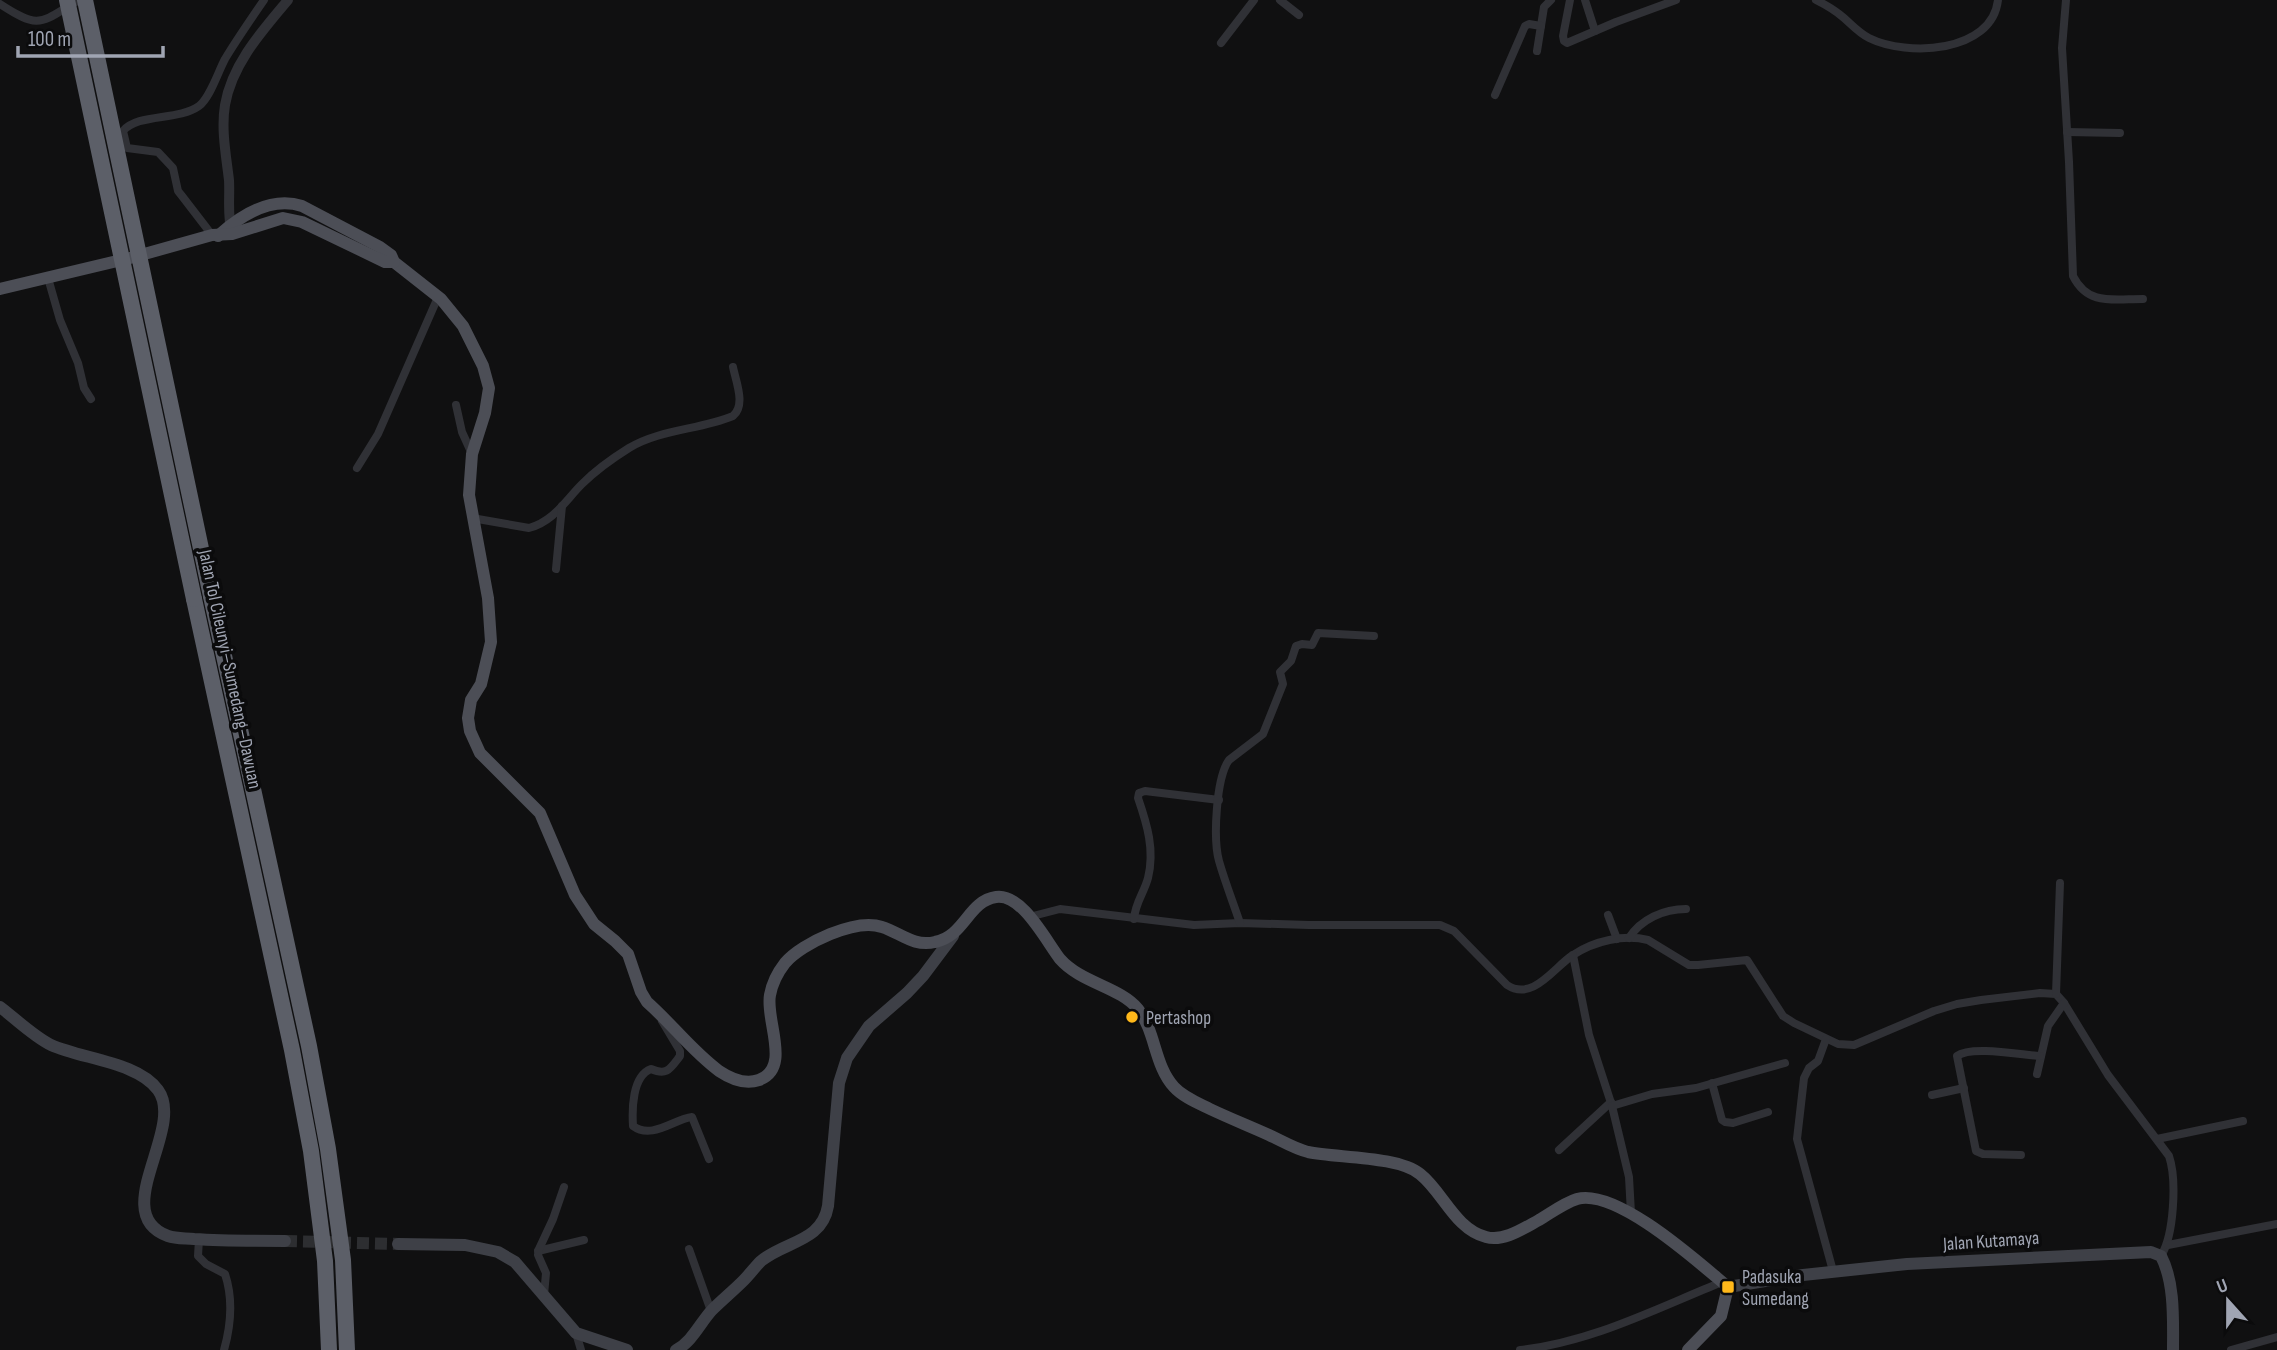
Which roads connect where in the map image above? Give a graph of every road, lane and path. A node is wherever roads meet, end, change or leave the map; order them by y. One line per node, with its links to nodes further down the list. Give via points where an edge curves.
1 (67, 0): 89 (highway, Jalan Tol Cileunyi–Sumedang–Dawuan, bridge, via 292,1049 325,1261)
2 (79, 0): 15 (street, via 42,22 26,21)
3 (85, 0): 90 (highway, Jalan Tol Cileunyi–Sumedang–Dawuan, bridge, via 309,1046 343,1260)
4 (264, 0): 26 (street, via 199,106 128,125 123,131 127,148 158,152 173,167 178,191)
5 (288, 0): 25 (street, via 249,50 230,85 224,128)
6 (1254, 0): 19 (street)
7 (1280, 0): 16 (street)
8 (1551, 0): 17 (street, via 1544,5)
9 (1570, 0): 18 (street, via 1564,42 1572,43)
10 (1585, 0): 18 (street)
11 (1674, 0): 18 (street)
12 (1816, 0): 13 (street, via 1868,37 1896,48 1919,50 1976,34 1997,11)
13 (1998, 0)
14 (2066, 0): 22 (street, via 2062,48)
15 (0, 4)
16 (1299, 15)
17 (1541, 26): 20 (street); 21 (street, via 1525,26)
18 (1595, 31)
19 (1221, 43)
20 (1537, 51)
21 (1495, 95)
22 (2067, 132): 23 (street); 30 (street, via 2073,276 2083,292 2096,298)
23 (2120, 133)
24 (306, 217): 25 (main road); 25 (main road, via 292,203 281,204 235,220); 29 (main road, via 341,235 380,247)
25 (231, 229): 26 (main road)
26 (215, 235): 27 (main road)
27 (48, 278): 28 (main road); 32 (street)
28 (0, 289)
29 (438, 297): 34 (main road, via 467,333 489,388); 35 (street, via 376,438)
30 (2143, 299)
31 (733, 367): 36 (street, via 740,401 736,414 632,446 592,475)
32 (91, 399)
33 (456, 405): 34 (street)
34 (472, 454): 37 (main road)
35 (357, 468)
36 (562, 506): 37 (street, via 545,522 529,528); 38 (street)
37 (472, 518): 56 (main road, via 488,598 491,642 481,684 471,701 468,718 473,741 540,813 585,914 628,954 640,992)
38 (556, 569)
39 (1374, 636): 40 (street, via 1318,633 1312,645 1296,646 1291,661 1280,672 1283,684 1265,730 1227,761)
40 (1219, 795): 45 (street, via 1139,793 1150,848 1149,874); 46 (street, via 1219,860)
41 (2060, 883): 53 (street)
42 (1686, 909): 48 (street, via 1654,915)
43 (1608, 915): 49 (street)
44 (1029, 917): 45 (street, via 1048,910 1075,909); 47 (main road, via 1013,900 991,898 974,909); 72 (main road, via 1063,962 1138,1009 1175,1088 1209,1108 1299,1149 1412,1169 1468,1228 1491,1239 1516,1232 1577,1199 1601,1201)
45 (1134, 919): 46 (street, via 1194,925)
46 (1240, 923): 51 (street, via 1440,925 1454,931 1516,990 1539,984)
47 (953, 936): 50 (main road); 52 (main road)
48 (1629, 938): 49 (street); 57 (street, via 1648,940 1691,965 1746,960 1783,1016)
49 (1617, 939): 51 (street)
50 (923, 944): 52 (main road); 56 (main road, via 870,925 816,940 794,955 777,975 770,994 774,1068 755,1082 723,1073)
51 (1573, 955): 64 (street, via 1589,1035)
52 (923, 976): 85 (main road, via 869,1026 847,1058 839,1083 824,1220 812,1234 771,1254)
53 (2056, 994): 54 (street); 57 (street, via 1957,1004 1854,1045)
54 (2064, 1003): 58 (street, via 2048,1026); 67 (street, via 2108,1075)
55 (0, 1007): 74 (main road, via 51,1045 150,1080 160,1092 164,1114 144,1205 152,1224 166,1235)
56 (659, 1012): 70 (street, via 681,1055 664,1072 651,1069 643,1074 632,1102 634,1126 654,1130 692,1117)
57 (1826, 1039): 82 (street, via 1818,1061 1804,1078 1797,1139)
58 (2040, 1056): 60 (street); 62 (street, via 1962,1053 1957,1056)
59 (1785, 1063): 61 (street)
60 (2037, 1074)
61 (1712, 1083): 64 (street); 65 (street, via 1725,1122)
62 (1964, 1088): 63 (street); 69 (street, via 1976,1152)
63 (1932, 1095)
64 (1611, 1104): 68 (street); 72 (street, via 1629,1177)
65 (1768, 1112)
66 (2244, 1121): 67 (street)
67 (2157, 1139): 78 (street, via 2171,1163)
68 (1559, 1150)
69 (2021, 1155)
70 (709, 1159)
71 (564, 1186): 80 (street)
72 (1631, 1213): 83 (main road)
73 (2277, 1224): 78 (street)
74 (200, 1239): 76 (main road); 88 (street, via 198,1256 225,1273 230,1290)
75 (584, 1240): 80 (street)
76 (285, 1241)
77 (398, 1244): 84 (main road, via 465,1245 498,1252 515,1262)
78 (2168, 1245): 81 (street)
79 (689, 1249): 85 (street)
80 (538, 1251): 84 (street, via 545,1271)
81 (2161, 1256): 82 (main road, Jalan Kutamaya, via 2147,1252 2037,1256); 96 (main road, via 2168,1275)
82 (1833, 1271): 83 (main road, Jalan Kutamaya)
83 (1725, 1284): 94 (street, via 1608,1330); 95 (main road, via 1721,1316)
84 (544, 1295): 86 (main road)
85 (711, 1311): 93 (main road)
86 (576, 1333): 91 (street); 92 (main road)
87 (2277, 1337): 97 (street)
88 (224, 1350)
89 (329, 1350)
90 (347, 1350)
91 (581, 1350)
92 (627, 1350)
93 (676, 1350)
94 (1520, 1350)
95 (1688, 1350)
96 (2173, 1350)
97 (2231, 1350)

